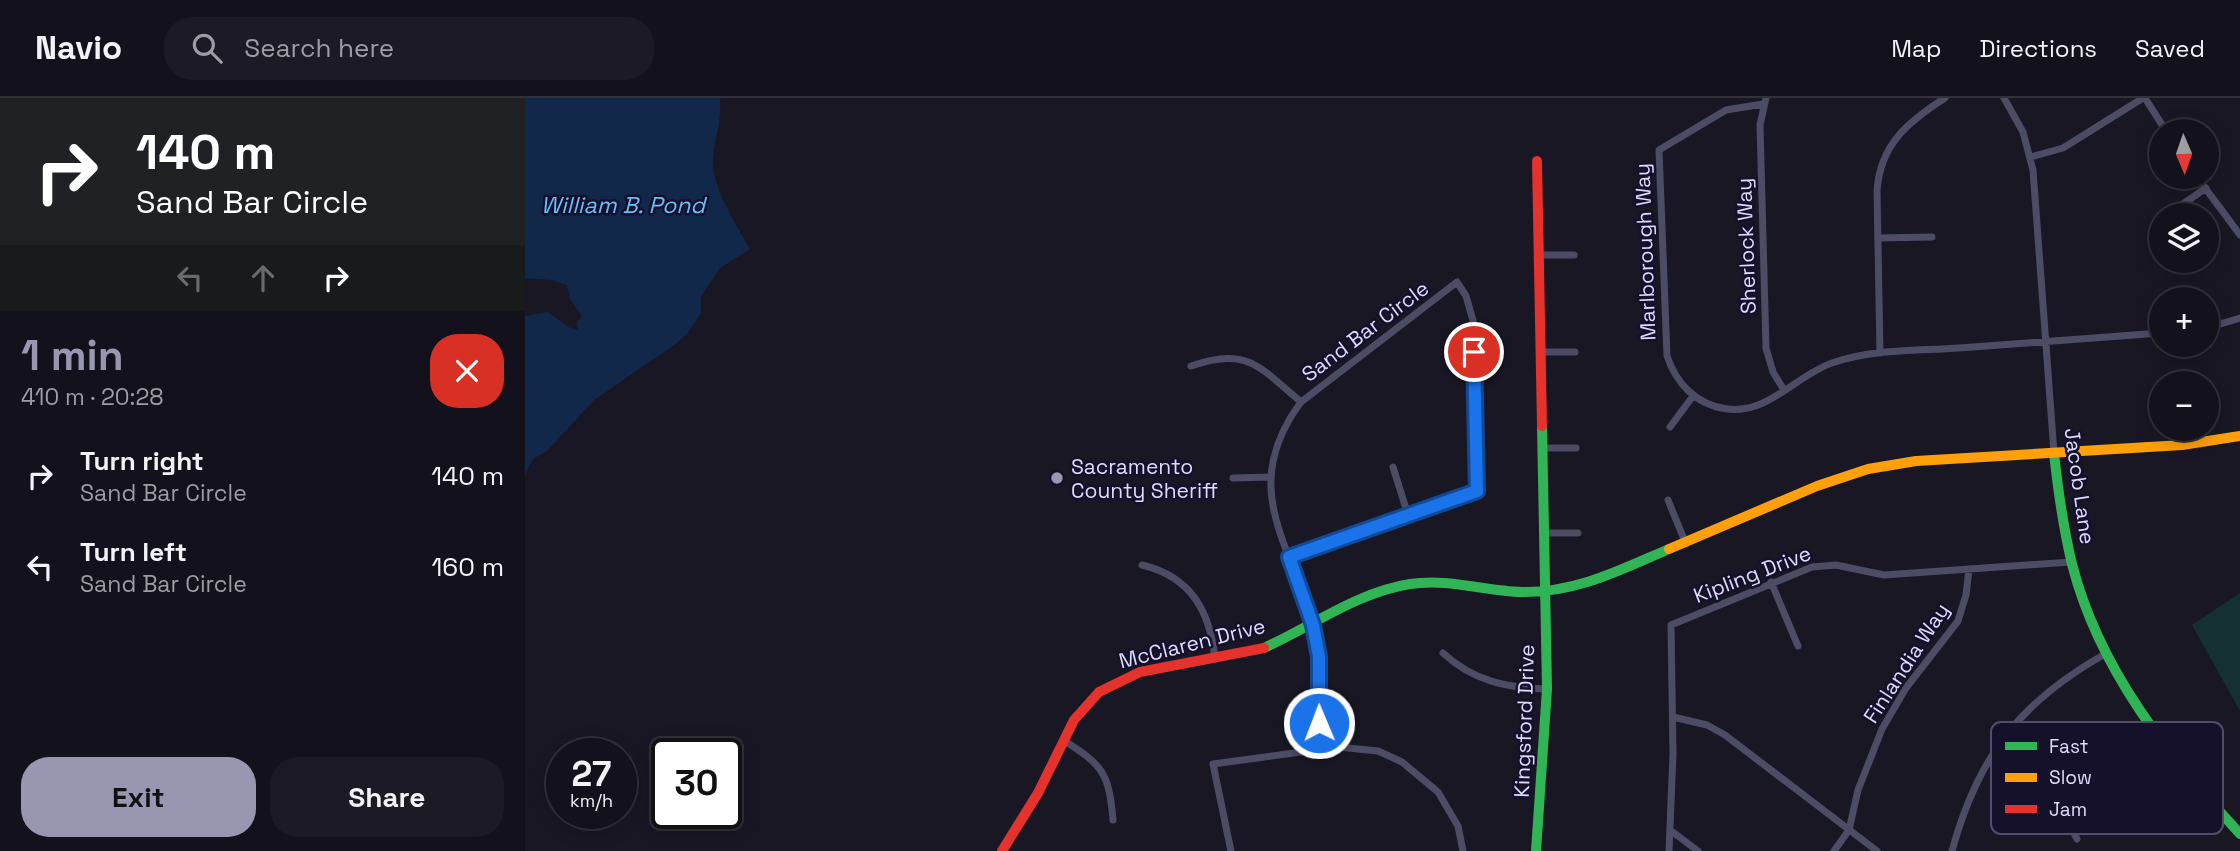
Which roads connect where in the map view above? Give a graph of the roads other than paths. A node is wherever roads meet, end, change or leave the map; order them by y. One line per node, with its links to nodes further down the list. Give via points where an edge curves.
1 (1945, 98): 13 (street, via 1905,126 1889,147 1877,184)
2 (2004, 98): 6 (street, Jacob Lane)
3 (2144, 98): 5 (street); 6 (street, via 2063,148)
4 (1764, 101): 24 (street, Sherlock Way, via 1760,125 1766,348); 25 (street, Marlborough Way, via 1726,110 1659,150 1665,343 1671,367)
5 (2158, 119)
6 (2031, 157): 19 (street, Jacob Lane)
7 (1537, 161): 14 (street, Kingsford Drive)
8 (2205, 189): 10 (street)
9 (2207, 189): 11 (street)
10 (2184, 203)
11 (2240, 235)
12 (1932, 237): 13 (street)
13 (1878, 238): 22 (street)
14 (1539, 255): 15 (street); 20 (street, Kingsford Drive)
15 (1574, 255)
16 (2240, 318): 17 (street)
17 (2219, 324)
18 (2149, 334): 19 (street)
19 (2045, 341): 22 (street); 31 (street, Jacob Lane)
20 (1542, 352): 21 (street); 29 (street, Kingsford Drive)
21 (1575, 352)
22 (1880, 353): 24 (street, via 1827,365)
23 (1191, 366): 26 (street, via 1224,356 1243,359)
24 (1784, 390): 25 (street, via 1763,404 1739,410)
25 (1693, 396): 27 (street)
26 (1301, 402): 33 (street, Sand Bar Circle, via 1285,423); 36 (street, Sand Bar Circle, via 1457,282 1474,324 1477,491)
27 (1670, 427)
28 (2240, 436): 31 (street, McClaren Drive, via 2182,445)
29 (1543, 448): 30 (street); 37 (street, Kingsford Drive)
30 (1576, 448)
31 (2054, 453): 39 (street, McClaren Drive, via 1916,461 1868,469 1817,486); 41 (street, Jacob Lane)
32 (1393, 467): 36 (street)
33 (1270, 477): 34 (street); 40 (street, Sand Bar Circle, via 1272,509)
34 (1233, 478)
35 (1668, 500): 39 (street)
36 (1408, 515): 40 (street, Sand Bar Circle)
37 (1545, 533): 38 (street); 45 (street, Kingsford Drive)
38 (1578, 533)
39 (1686, 544): 45 (street, McClaren Drive, via 1609,577)
40 (1289, 557): 46 (street)
41 (2071, 562): 43 (street, Kipling Drive); 49 (street, Jacob Lane)
42 (1142, 565): 50 (street, via 1165,573 1196,598 1210,625)
43 (1969, 569): 44 (street, Kipling Drive, via 1884,575 1824,565); 61 (street, Finlandia Way, via 1955,627 1906,688 1874,745)
44 (1771, 582): 47 (street); 52 (street, Kipling Drive, via 1671,625)
45 (1546, 592): 46 (street, McClaren Drive, via 1411,584 1364,596); 51 (street, Kingsford Drive)
46 (1313, 625): 50 (street, McClaren Drive, via 1264,648); 56 (street, via 1319,657)
47 (1798, 646)
48 (1443, 653): 51 (street, via 1490,682)
49 (2105, 654): 53 (street, via 2047,691); 54 (street, Jacob Lane)
50 (1215, 659): 55 (street, McClaren Drive, via 1140,672 1112,684 1083,708)
51 (1547, 689): 68 (street, Kingsford Drive)
52 (1673, 717): 60 (street, Kipling Drive); 61 (street, via 1714,728)
53 (2015, 722)
54 (2145, 722)
55 (1063, 740): 59 (street, via 1105,773); 65 (street, McClaren Drive, via 1027,813)
56 (1322, 750): 66 (street, via 1213,764); 67 (street, via 1364,747 1407,766 1447,802)
57 (1991, 756): 73 (street, via 1969,796)
58 (2223, 816): 63 (street, Jacob Lane)
59 (1113, 820)
60 (1670, 830): 69 (street, Kipling Drive); 70 (street)
61 (1849, 830): 71 (street, Finlandia Way); 72 (street)
62 (2075, 834): 64 (street)
63 (2240, 834)
64 (2077, 839)
65 (1002, 851)
66 (1231, 851)
67 (1464, 851)
68 (1536, 851)
69 (1669, 851)
70 (1698, 851)
71 (1834, 851)
72 (1877, 851)
73 (1952, 851)

